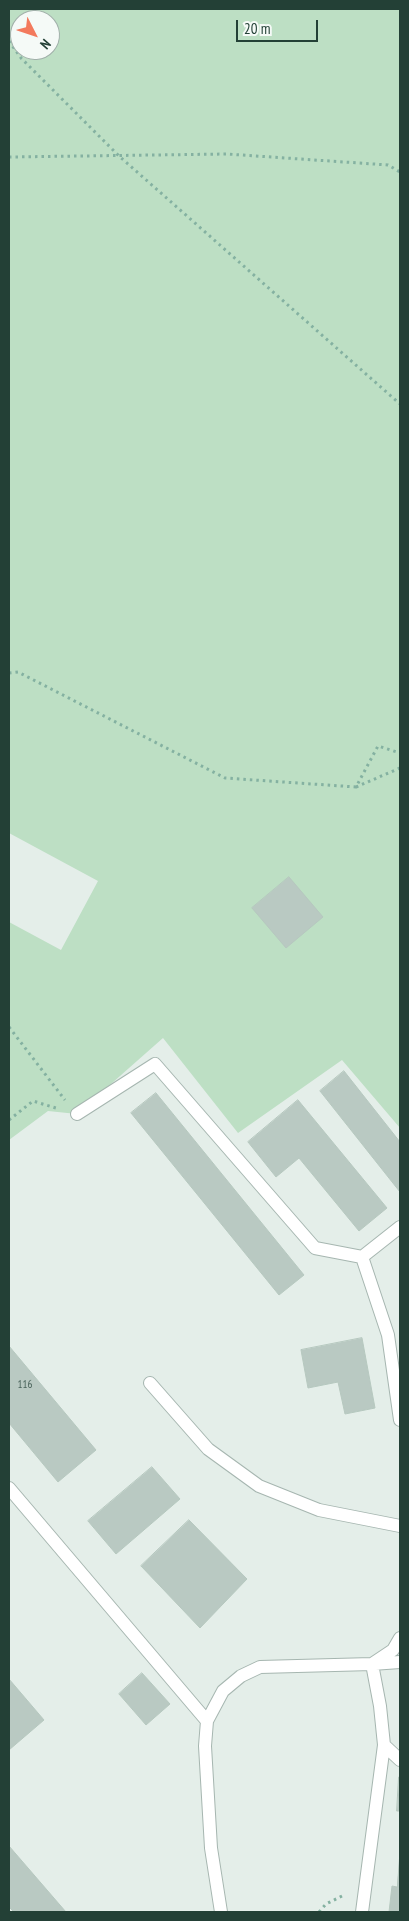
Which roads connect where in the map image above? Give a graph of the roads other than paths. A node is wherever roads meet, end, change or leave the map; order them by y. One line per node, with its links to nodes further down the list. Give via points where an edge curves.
1 (77, 1114): 3 (lane, via 155,1064 315,1248)
2 (400, 1227): 3 (lane)
3 (362, 1257): 5 (lane, via 388,1335)
4 (150, 1383): 7 (lane, via 208,1449 258,1486 319,1510)
5 (400, 1420)
6 (9, 1488): 11 (lane)
7 (400, 1526)
8 (400, 1638): 10 (lane, via 393,1650)
9 (400, 1662): 10 (lane)
10 (372, 1664): 11 (lane, via 260,1667 241,1676 223,1691); 12 (lane)
11 (207, 1721): 14 (lane, via 205,1746 211,1848)
12 (384, 1745): 13 (lane); 15 (lane)
13 (400, 1760)
14 (221, 1912)
15 (362, 1912)

